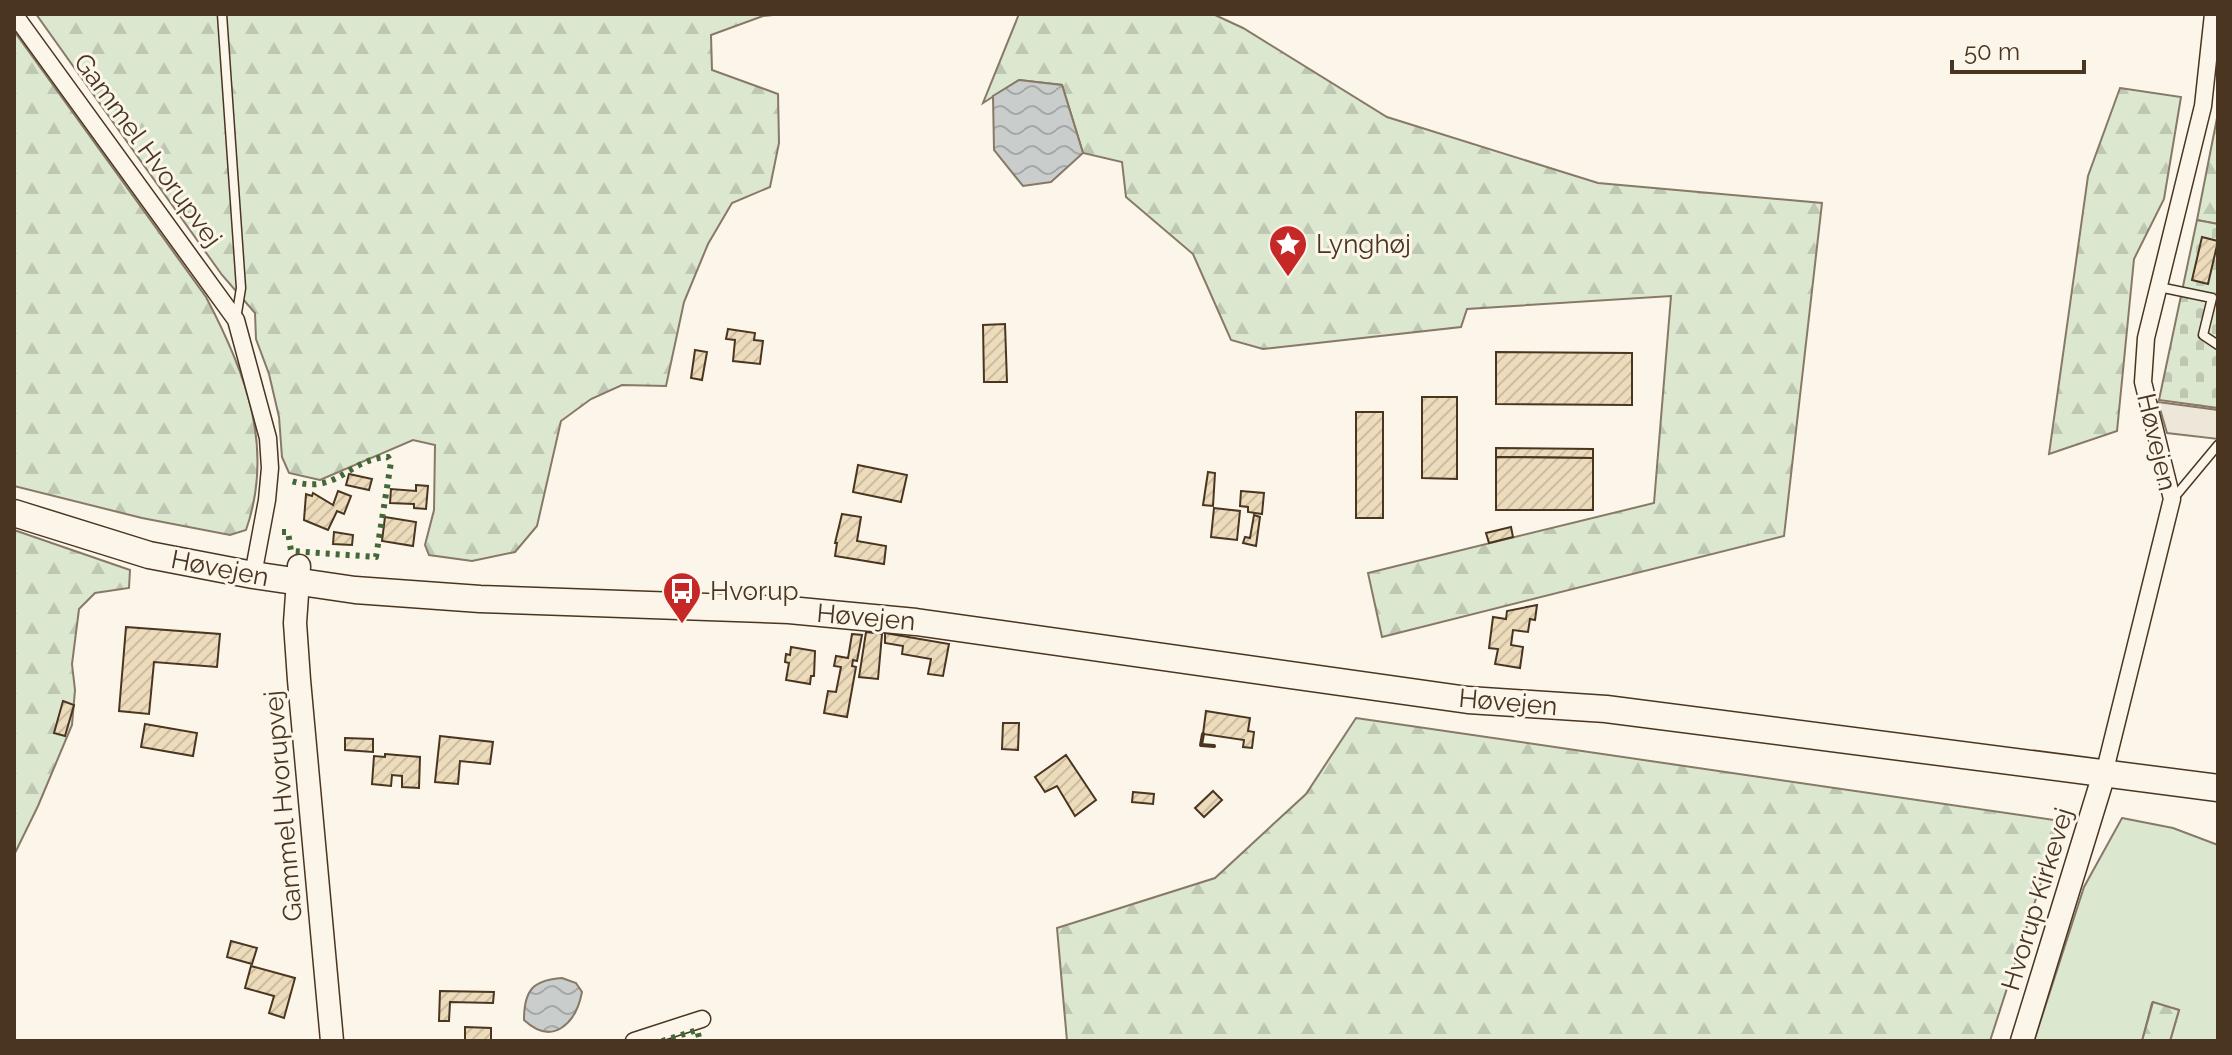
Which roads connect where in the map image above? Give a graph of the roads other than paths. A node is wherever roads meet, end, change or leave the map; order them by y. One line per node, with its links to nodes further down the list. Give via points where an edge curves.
1 (14, 14): 5 (street, Gammel Hvorupvej)
2 (222, 14): 5 (lane, Gammel Hvorupvej, via 241,288)
3 (2213, 14): 4 (street, Høvejen, via 2203,106)
4 (2158, 287): 6 (lane, via 2212,298 2203,335); 8 (street, Høvejen, via 2143,382)
5 (236, 320): 10 (street, Gammel Hvorupvej, via 268,438 267,500)
6 (2218, 345)
7 (2218, 445): 8 (lane)
8 (2172, 499): 12 (street, Høvejen)
9 (24, 516): 10 (main road, Høvejen, via 149,555)
10 (254, 567): 11 (main road, Høvejen)
11 (297, 574): 12 (main road, Høvejen, via 355,590 902,620 1468,700 1606,709); 15 (street, Gammel Hvorupvej, via 299,680)
12 (2104, 774): 13 (main road, Høvejen); 17 (street, Hvorup Kirkevej)
13 (2218, 788)
14 (702, 1019): 16 (street)
15 (332, 1041)
16 (634, 1041)
17 (2022, 1041)

